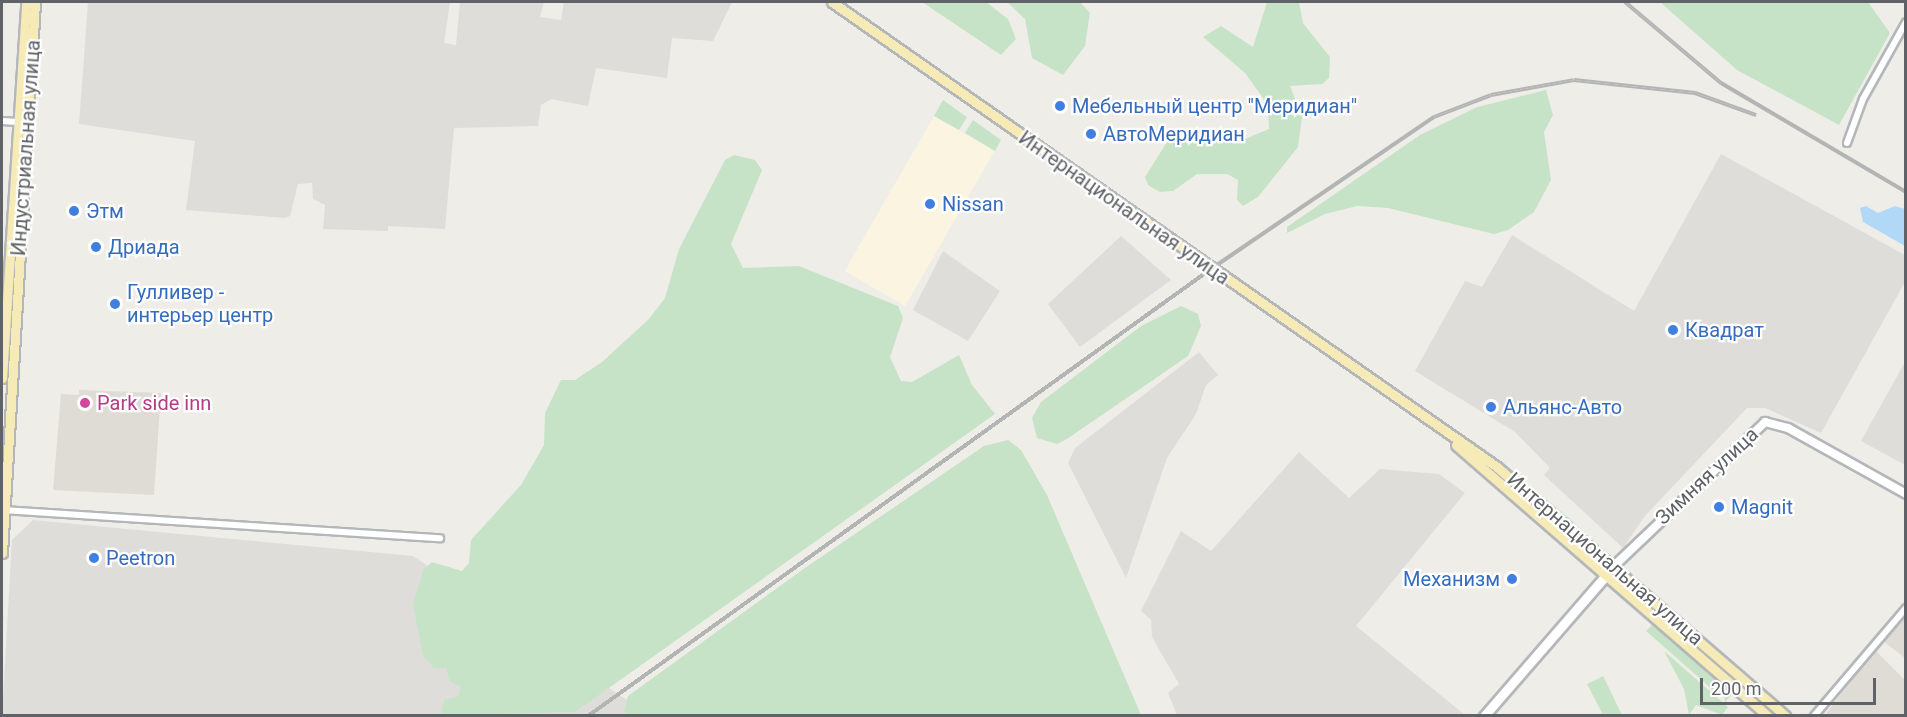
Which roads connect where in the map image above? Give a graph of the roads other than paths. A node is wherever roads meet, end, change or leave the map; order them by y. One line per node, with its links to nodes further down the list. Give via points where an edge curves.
1 (26, 2): 6 (main road, Индустриальная улица)
2 (35, 2): 11 (main road, Индустриальная улица)
3 (832, 2): 9 (main road, Интернациональная улица)
4 (1905, 22): 7 (street, via 1863,99)
5 (2, 121): 6 (street)
6 (18, 122): 8 (main road, Индустриальная улица)
7 (1847, 143)
8 (2, 378)
9 (1417, 413): 14 (main road, Интернациональная улица, via 1513,479); 15 (main road, Интернациональная улица)
10 (1905, 494): 14 (street, Зимняя улица, via 1788,428 1765,422)
11 (3, 510): 12 (street); 13 (main road, Индустриальная улица)
12 (441, 538)
13 (2, 554)
14 (1614, 566): 15 (main road); 17 (main road, Интернациональная улица)
15 (1606, 575): 18 (main road, Интернациональная улица); 19 (main road)
16 (1905, 608): 22 (street)
17 (1699, 640): 18 (main road); 21 (main road, Интернациональная улица)
18 (1692, 649): 20 (main road, Интернациональная улица)
19 (1484, 716)
20 (1768, 716)
21 (1785, 716)
22 (1814, 716)

